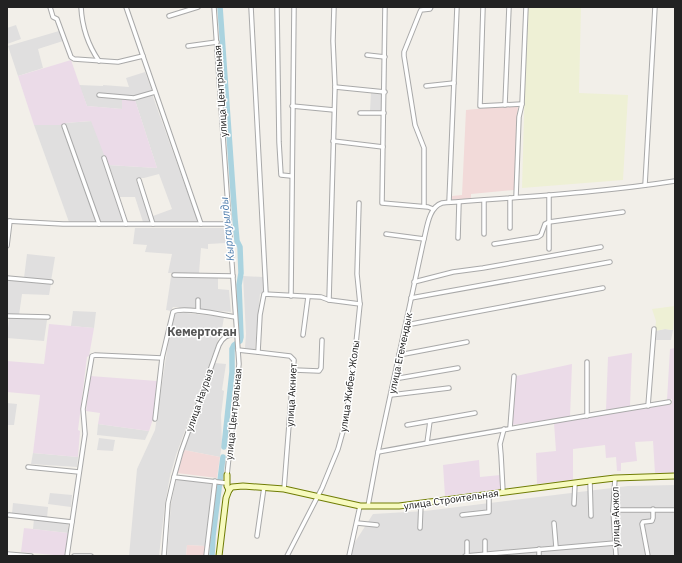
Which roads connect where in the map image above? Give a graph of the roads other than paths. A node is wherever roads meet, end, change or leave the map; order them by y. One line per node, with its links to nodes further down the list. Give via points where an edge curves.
1 (50, 7): 23 (street, via 71,57)
2 (81, 7): 23 (street, via 85,34)
3 (126, 7): 21 (street)
4 (198, 7): 17 (street)
5 (214, 7): 18 (street, улица Центральная)
6 (251, 7): 77 (street)
7 (277, 7): 40 (street, via 281,175)
8 (294, 7): 32 (street)
9 (334, 7): 26 (street)
10 (385, 7): 22 (street)
11 (431, 7): 51 (street, via 430,10 421,10 404,52 415,125 424,148)
12 (457, 7): 24 (street)
13 (483, 7): 31 (street, via 480,104)
14 (508, 7): 31 (street)
15 (526, 7): 30 (street)
16 (655, 7): 43 (street)
17 (169, 16)
18 (217, 42): 19 (street); 60 (street, улица Центральная)
19 (188, 46)
20 (367, 55): 22 (street)
21 (143, 56): 23 (street, via 122,61); 27 (street)
22 (385, 57): 28 (street)
23 (99, 61)
24 (454, 83): 25 (street); 48 (street)
25 (426, 86)
26 (335, 87): 28 (street); 33 (street)
27 (155, 92): 29 (street, via 134,98); 59 (street)
28 (385, 92): 35 (street)
29 (99, 95)
30 (522, 104): 31 (street); 45 (street, via 519,117)
31 (505, 105)
32 (292, 106): 33 (street); 40 (street)
33 (334, 110): 37 (street)
34 (360, 113): 35 (street)
35 (384, 113): 38 (street)
36 (64, 126): 56 (street)
37 (333, 141): 38 (street); 82 (street)
38 (383, 147): 51 (street, via 382,203)
39 (104, 158): 57 (street)
40 (291, 176): 78 (street)
41 (139, 180): 58 (street)
42 (675, 181): 43 (street)
43 (645, 185): 44 (street)
44 (549, 195): 45 (street); 55 (street)
45 (516, 197): 46 (street)
46 (510, 198): 47 (street); 61 (street)
47 (484, 200): 49 (street); 63 (street)
48 (449, 202): 49 (street); 52 (street, улица Егемендык, via 438,204)
49 (459, 202): 64 (street)
50 (359, 203): 83 (street, улица Жибек Жолы, via 357,274)
51 (424, 206): 52 (street)
52 (433, 209): 65 (street, улица Егемендык)
53 (623, 212): 55 (street)
54 (9, 221): 56 (street); 67 (street)
55 (548, 222): 66 (street, via 538,237); 69 (street)
56 (99, 224): 57 (street)
57 (126, 224): 58 (street)
58 (153, 224): 59 (street)
59 (201, 224): 60 (street)
60 (228, 224): 72 (street, улица Центральная)
61 (510, 228)
62 (386, 234): 65 (street)
63 (484, 234)
64 (458, 238)
65 (424, 239): 75 (street, улица Егемендык)
66 (494, 244)
67 (7, 246)
68 (601, 247): 75 (street, via 453,272)
69 (548, 249)
70 (610, 262): 80 (street)
71 (174, 275): 72 (street)
72 (233, 276): 86 (street, улица Центральная)
73 (7, 278): 74 (street)
74 (51, 282)
75 (414, 282): 80 (street, улица Егемендык)
76 (603, 288): 88 (street)
77 (266, 294): 78 (street); 95 (street, via 260,315)
78 (291, 296): 79 (street)
79 (308, 297): 82 (street); 90 (street)
80 (411, 298): 88 (street, улица Егемендык)
81 (198, 300): 84 (street)
82 (328, 300): 83 (street)
83 (360, 304): 131 (street, улица Жибек Жолы, via 342,435)
84 (198, 311): 86 (street); 97 (street, via 173,312)
85 (7, 316): 87 (street)
86 (235, 317): 91 (street, улица Центральная)
87 (48, 318)
88 (406, 324): 96 (street, улица Егемендык)
89 (654, 329): 106 (street)
90 (303, 334)
91 (236, 336): 94 (street, улица Центральная); 120 (street, улица Наурыз, via 224,336 219,345)
92 (322, 340): 100 (street, via 319,371)
93 (467, 342): 96 (street)
94 (237, 349): 95 (street, улица Акниет); 118 (street, улица Центральная, via 238,371)
95 (258, 352): 100 (street, улица Акниет, via 290,356 294,360)
96 (399, 355): 102 (street, улица Егемендык)
97 (162, 358): 109 (street); 117 (street, via 92,356 83,409 85,434)
98 (587, 362): 108 (street)
99 (458, 368): 102 (street)
100 (294, 370): 127 (street, улица Акниет)
101 (514, 376): 112 (street)
102 (394, 380): 104 (street, улица Егемендык)
103 (449, 388): 104 (street)
104 (390, 395): 115 (street, улица Егемендык)
105 (670, 402): 106 (street)
106 (648, 406): 108 (street)
107 (476, 413): 110 (street)
108 (587, 416): 112 (street)
109 (155, 419)
110 (430, 421): 111 (street); 114 (street)
111 (407, 425)
112 (510, 428): 113 (street)
113 (504, 429): 114 (street); 129 (street, via 500,444)
114 (427, 443): 115 (street)
115 (378, 452): 135 (street, улица Егемендык)
116 (28, 467): 117 (street)
117 (79, 472): 142 (street)
118 (227, 475): 124 (main road, улица Центральная)
119 (675, 476): 121 (main road, улица Строительная)
120 (174, 477): 122 (street); 160 (street, улица Наурыз, via 168,503)
121 (615, 478): 123 (main road, улица Строительная); 137 (street, улица Акжол)
122 (217, 481): 124 (street); 161 (street)
123 (590, 481): 125 (main road, улица Строительная); 141 (street)
124 (226, 482): 128 (main road, улица Центральная)
125 (576, 483): 129 (main road, улица Строительная); 133 (street)
126 (264, 487): 127 (main road, улица Строительная); 128 (main road, улица Строительная, via 236,487); 147 (street)
127 (284, 489): 131 (main road, улица Строительная)
128 (229, 490): 162 (main road)
129 (503, 492): 130 (main road, улица Строительная)
130 (489, 494): 132 (main road, улица Строительная); 140 (street, via 489,512)
131 (317, 496): 134 (main road, улица Строительная); 163 (street, улица Жибек Жолы)
132 (421, 504): 135 (main road, улица Строительная); 146 (street)
133 (574, 504)
134 (360, 506): 135 (main road, улица Строительная); 144 (street)
135 (368, 506)
136 (653, 509): 137 (street); 138 (street); 169 (street, via 652,521 642,524)
137 (613, 510): 150 (street, улица Акжол)
138 (675, 510)
139 (10, 515): 142 (street)
140 (462, 515)
141 (591, 516)
142 (72, 522): 157 (street)
143 (554, 523): 151 (street)
144 (356, 524): 145 (street); 164 (street)
145 (377, 525)
146 (420, 528)
147 (257, 536)
148 (485, 541): 154 (street)
149 (467, 542): 165 (street)
150 (615, 543): 151 (street); 168 (street, улица Акжол)
151 (556, 547): 152 (street)
152 (539, 549): 153 (street); 167 (street)
153 (517, 550): 154 (street); 166 (street)
154 (485, 553): 165 (street)
155 (7, 554): 156 (street)
156 (31, 556)
157 (67, 556)
158 (74, 556): 159 (street)
159 (91, 556)
160 (164, 556)
161 (206, 556)
162 (219, 556)
163 (287, 556)
164 (349, 556)
165 (466, 556)
166 (517, 556)
167 (539, 556)
168 (616, 556)
169 (648, 556)

